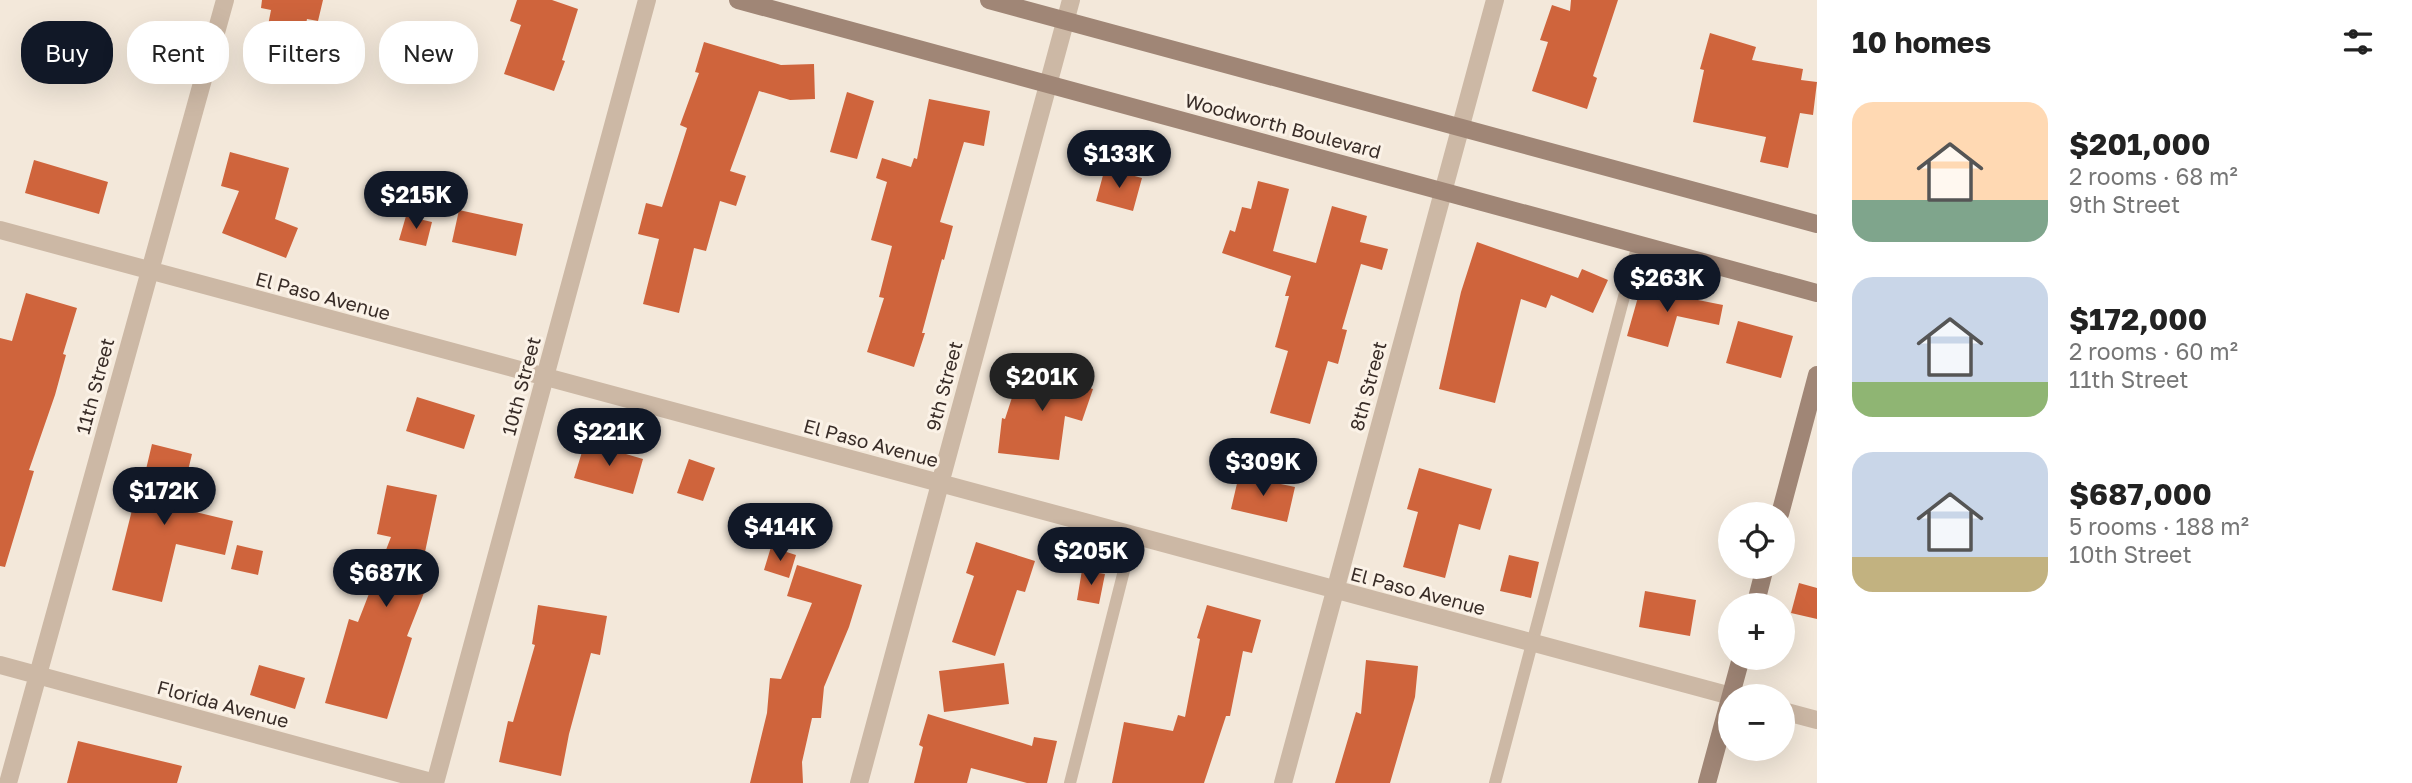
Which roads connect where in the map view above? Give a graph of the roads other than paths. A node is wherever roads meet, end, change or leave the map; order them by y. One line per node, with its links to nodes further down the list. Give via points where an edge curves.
1 (225, 0): 14 (street, 11th Street)
2 (647, 0): 17 (street, 10th Street)
3 (738, 0): 8 (main road, Woodworth Boulevard)
4 (989, 0): 7 (main road)
5 (1071, 0): 7 (street, 9th Street)
6 (1495, 0): 9 (street, 8th Street)
7 (1065, 20): 8 (street, 9th Street); 9 (main road)
8 (1048, 85): 10 (main road, Woodworth Boulevard); 18 (street, 9th Street)
9 (1460, 128): 10 (street, 8th Street); 11 (main road)
10 (1442, 191): 13 (main road, Woodworth Boulevard); 21 (street, 8th Street)
11 (1817, 224)
12 (0, 230): 14 (street, El Paso Avenue)
13 (1638, 244): 15 (main road, Woodworth Boulevard); 22 (lane)
14 (149, 270): 17 (street, El Paso Avenue); 24 (street, 11th Street)
15 (1817, 293)
16 (1817, 375): 19 (main road)
17 (545, 377): 18 (street, El Paso Avenue); 30 (street, 10th Street)
18 (940, 483): 20 (street, El Paso Avenue); 31 (street, 9th Street)
19 (1783, 502)
20 (1133, 535): 21 (street, El Paso Avenue); 32 (lane)
21 (1335, 590): 22 (street, El Paso Avenue); 33 (street, 8th Street)
22 (1532, 643): 25 (street, El Paso Avenue); 34 (lane)
23 (0, 665): 24 (street, Florida Avenue)
24 (38, 675): 29 (street, 11th Street); 30 (street, Florida Avenue)
25 (1718, 693)
26 (1795, 714): 27 (street)
27 (1817, 720)
28 (1718, 743): 35 (main road)
29 (8, 783)
30 (435, 783)
31 (859, 783)
32 (1070, 783)
33 (1283, 783)
34 (1495, 783)
35 (1707, 783)

